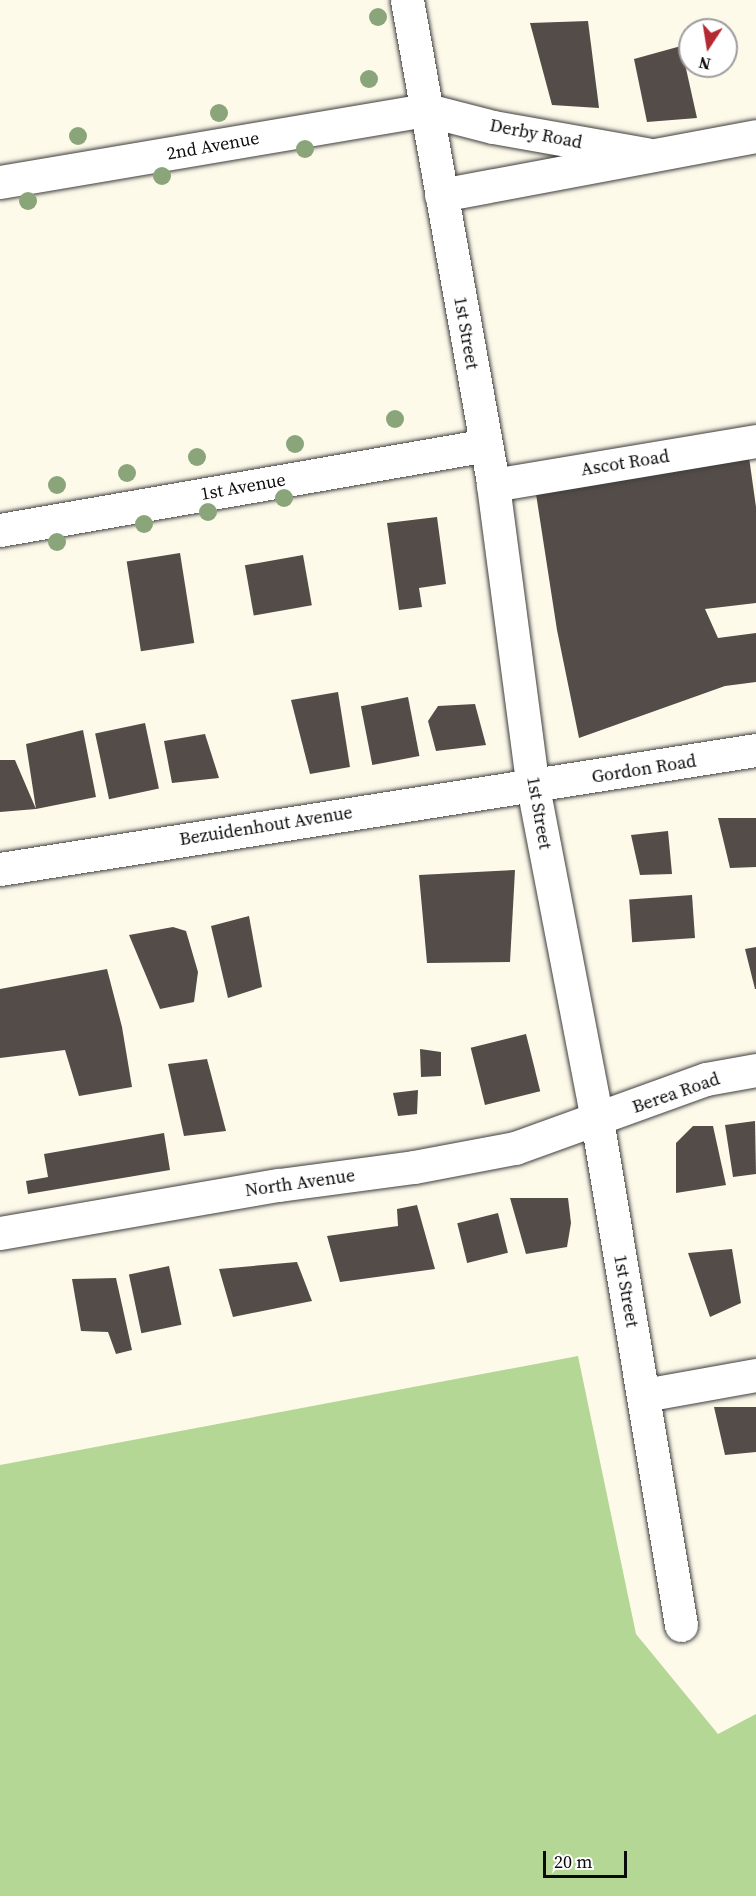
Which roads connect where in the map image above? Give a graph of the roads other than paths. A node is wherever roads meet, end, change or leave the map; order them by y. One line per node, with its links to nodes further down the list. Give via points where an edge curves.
1 (407, 0): 2 (street, 1st Street)
2 (427, 110): 4 (street, Derby Road, via 493,127); 5 (street, 2nd Avenue); 6 (street, 1st Street)
3 (756, 135): 4 (street, Derby Road)
4 (646, 154): 6 (street, Derby Road)
5 (0, 182)
6 (441, 195): 8 (street, 1st Street)
7 (756, 441): 9 (street, Ascot Road)
8 (486, 445): 9 (street, 1st Street); 10 (street, 1st Avenue)
9 (493, 485): 12 (street, 1st Street)
10 (0, 530)
11 (756, 750): 12 (street, Gordon Road)
12 (533, 787): 13 (street, Bezuidenhout Avenue); 15 (street, 1st Street)
13 (0, 869)
14 (756, 1070): 15 (street, Berea Road, via 706,1079)
15 (597, 1120): 16 (street, North Avenue, via 515,1148); 18 (street, 1st Street)
16 (0, 1233)
17 (756, 1375): 18 (street)
18 (644, 1395): 19 (street, 1st Street)
19 (681, 1625)

